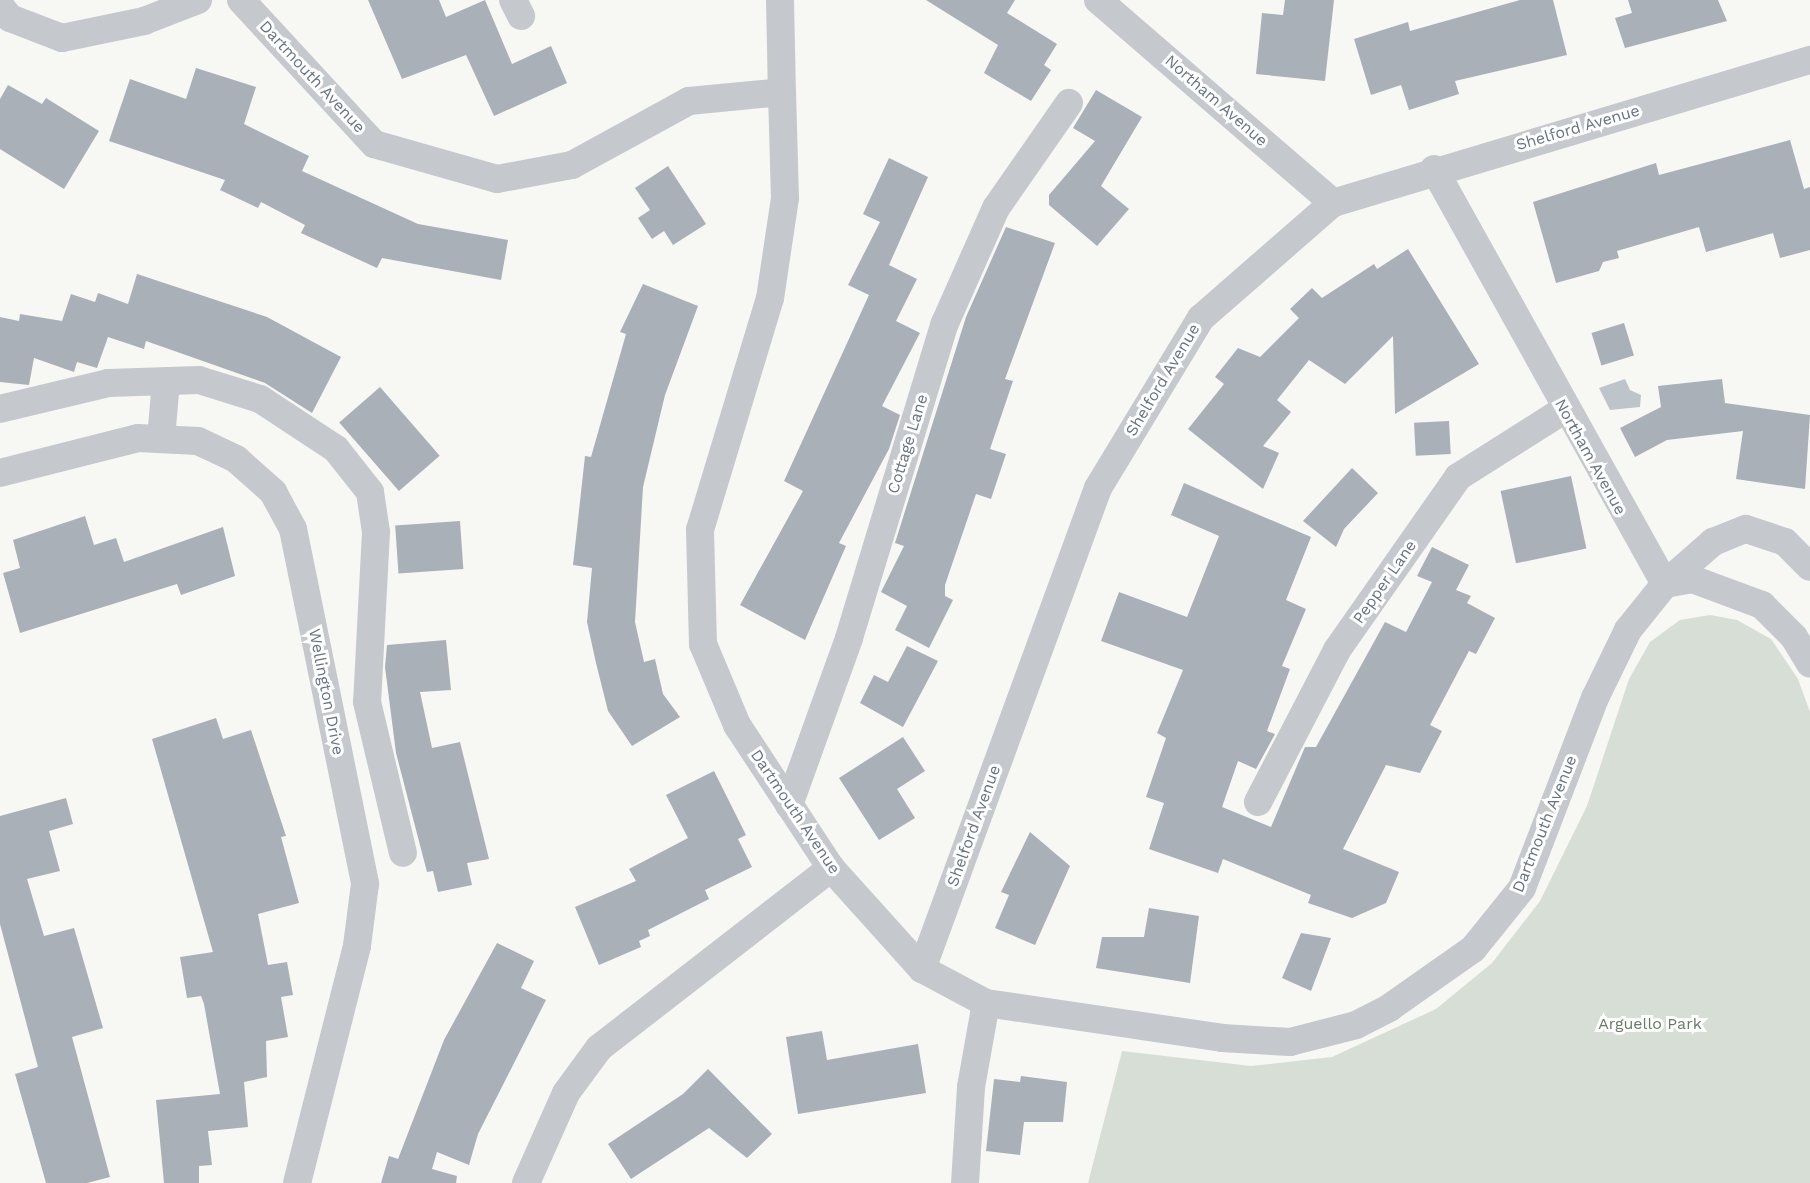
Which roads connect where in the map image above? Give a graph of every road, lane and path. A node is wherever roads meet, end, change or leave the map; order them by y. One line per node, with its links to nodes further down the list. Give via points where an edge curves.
1 (198, 0): 5 (street, via 144,21 62,38 10,18)
2 (241, 0): 7 (street, Dartmouth Avenue, via 374,144 497,179 572,165 689,101)
3 (780, 0): 7 (street)
4 (1098, 0): 10 (street, Northam Avenue)
5 (0, 6)
6 (1810, 60): 9 (street, Shelford Avenue)
7 (782, 92): 20 (street, Dartmouth Avenue, via 785,198 770,298 700,530 703,644 737,725)
8 (1069, 103): 20 (street, Cottage Lane, via 996,208 945,323 849,638)
9 (1434, 169): 10 (street, Shelford Avenue); 13 (street, Northam Avenue)
10 (1333, 203): 23 (street, Shelford Avenue, via 1201,318 1098,488)
11 (166, 381): 12 (street, via 108,383); 14 (street); 21 (street, via 199,380 260,399 336,448 370,492 376,532 368,702)
12 (0, 409)
13 (1564, 410): 17 (street, Northam Avenue); 19 (street, Pepper Lane, via 1458,477 1337,650)
14 (161, 439): 15 (street, Wellington Drive, via 138,438); 25 (street, Wellington Drive, via 198,441 236,459 273,492 293,529 365,884 357,946)
15 (0, 473)
16 (1810, 567): 17 (street, Dartmouth Avenue, via 1785,543 1746,529 1713,542)
17 (1665, 584): 18 (street, via 1692,579 1762,605 1794,637); 24 (street, Dartmouth Avenue, via 1628,630 1609,669 1522,888 1473,949 1389,1008 1356,1024 1290,1042 1222,1038)
18 (1810, 664)
19 (1258, 802)
20 (789, 805): 22 (street, Dartmouth Avenue)
21 (403, 853)
22 (831, 868): 23 (street, Dartmouth Avenue); 26 (street, via 599,1048 566,1093)
23 (921, 969): 24 (street, Dartmouth Avenue)
24 (986, 1003): 27 (street, via 971,1087)
25 (297, 1183)
26 (526, 1183)
27 (965, 1183)

